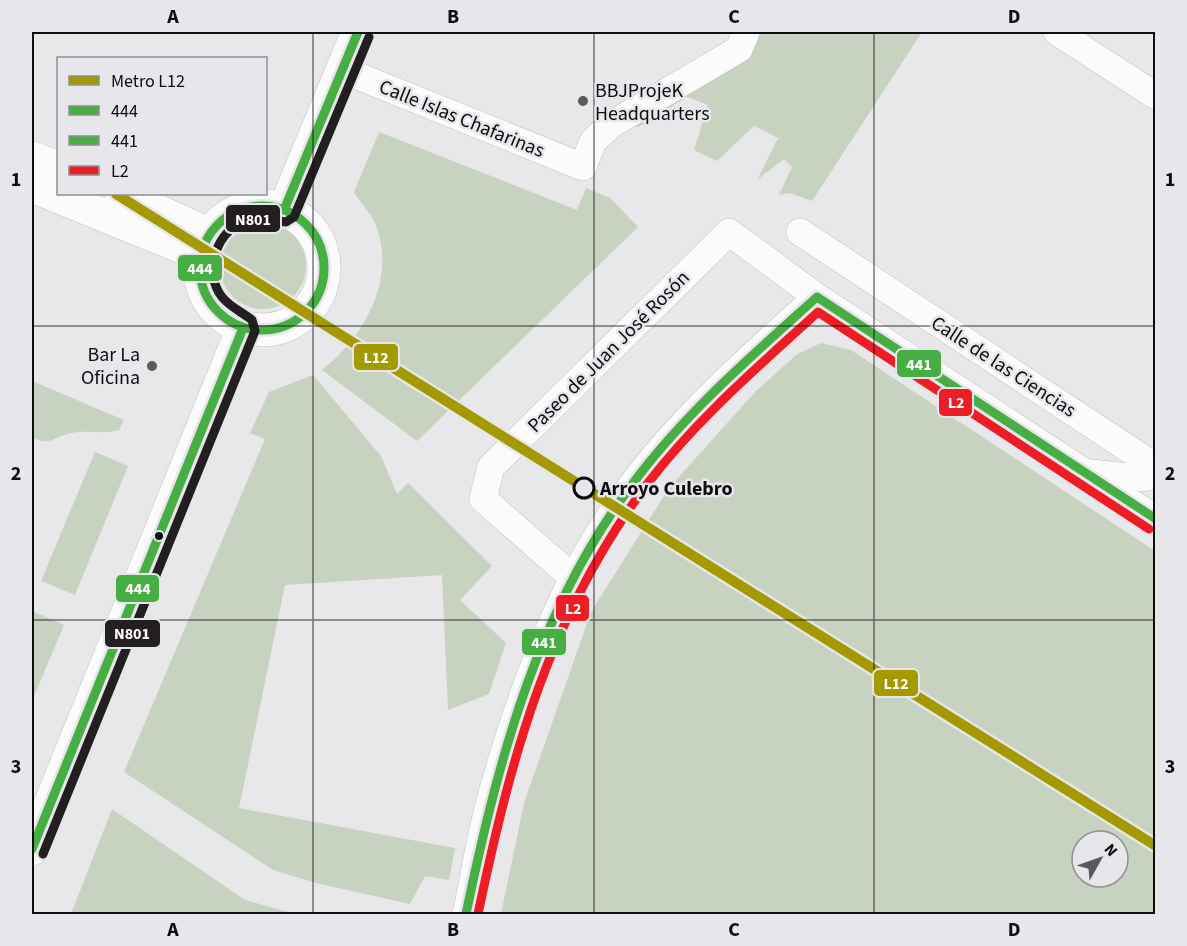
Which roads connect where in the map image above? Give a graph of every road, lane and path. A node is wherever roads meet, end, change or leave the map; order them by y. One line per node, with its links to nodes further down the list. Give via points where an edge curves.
1 (358, 32): 4 (street)
2 (746, 32): 4 (street, Calle Islas Chafarinas, via 740,49 612,124 593,141 582,167)
3 (1057, 32): 5 (street)
4 (342, 70): 12 (street)
5 (1155, 96)
6 (32, 158): 7 (street)
7 (57, 168)
8 (32, 186): 9 (street)
9 (57, 194)
10 (59, 195): 14 (street)
11 (123, 195): 14 (street)
12 (284, 210): 14 (street, via 268,206 242,209 221,222); 17 (street, via 304,222 318,239 324,277 309,309 290,324 266,330)
13 (800, 232): 15 (street, Calle de las Ciencias)
14 (206, 245): 17 (street, via 201,275 210,302)
15 (852, 266): 16 (street); 18 (street, Calle de las Ciencias)
16 (822, 301): 19 (street, Paseo de Juan José Rosón); 22 (street, via 718,387 640,474); 22 (street, Paseo de Juan José Rosón, via 729,231 491,467 483,499)
17 (243, 328): 23 (street)
18 (1155, 467)
19 (1084, 472): 20 (street, via 1136,478); 21 (street, Paseo de Juan José Rosón)
20 (1155, 476)
21 (1155, 519)
22 (572, 577): 24 (street, via 538,651 492,791)
23 (32, 849)
24 (466, 915)

